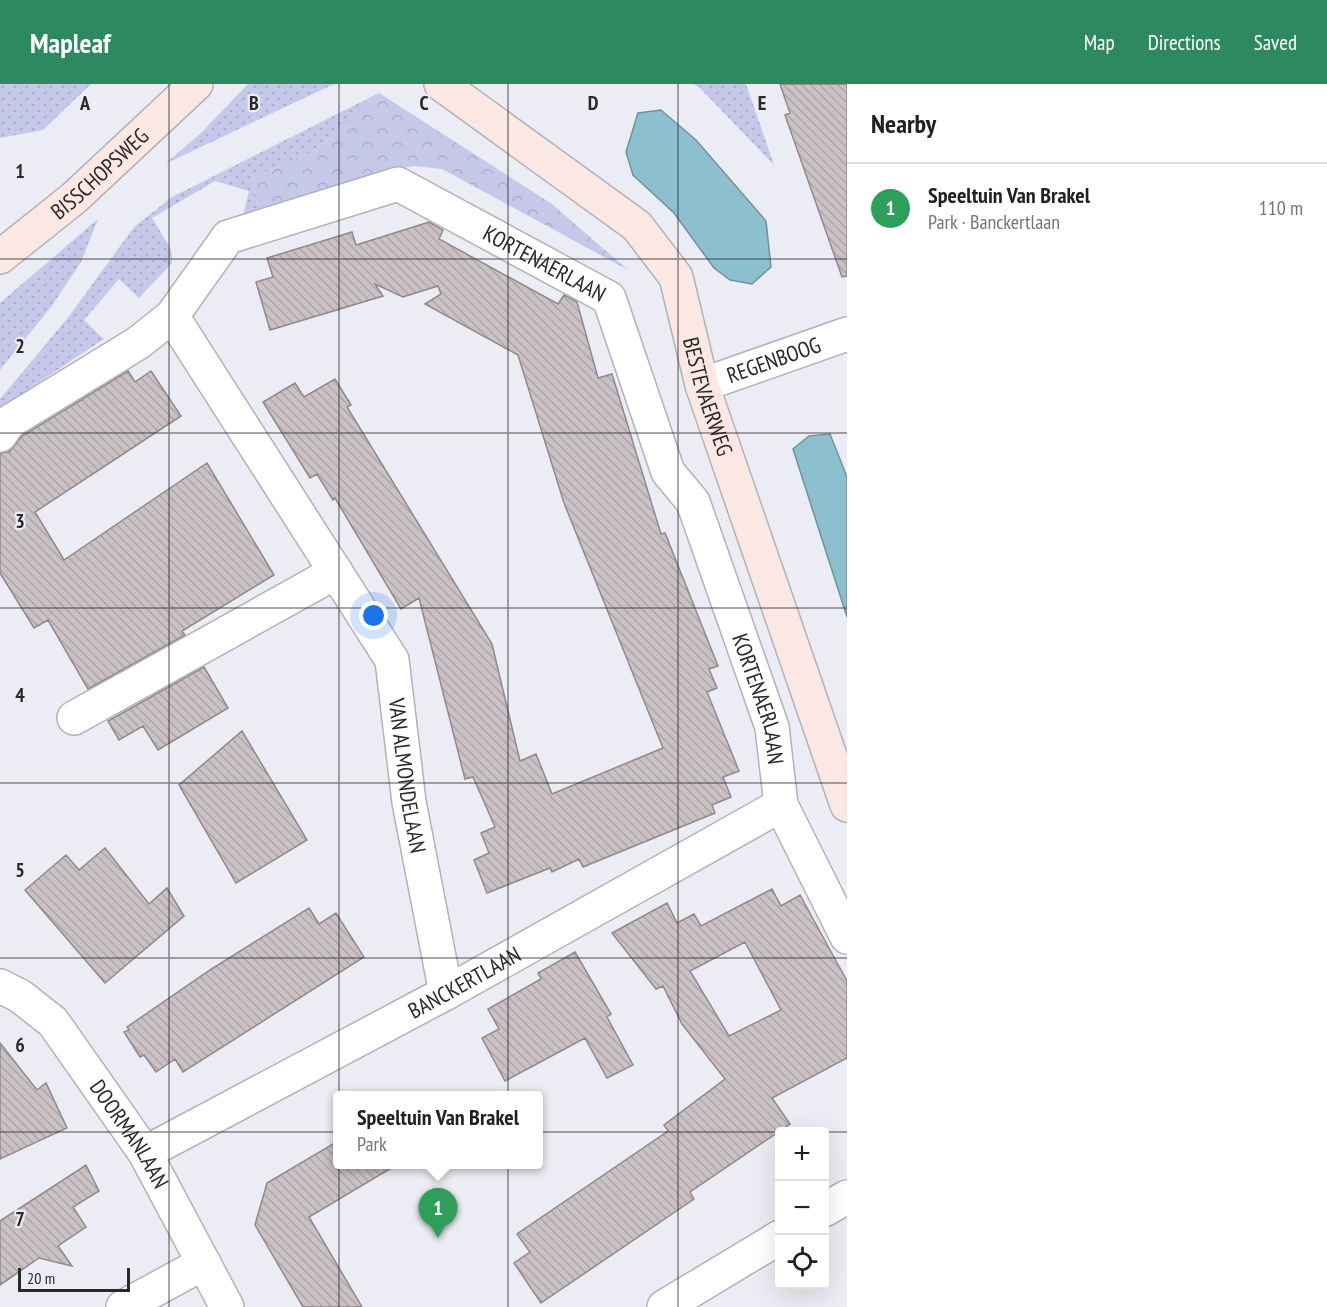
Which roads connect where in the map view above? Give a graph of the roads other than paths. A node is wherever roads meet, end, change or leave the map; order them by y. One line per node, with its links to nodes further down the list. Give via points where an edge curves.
1 (196, 84): 3 (street, BISSCHOPSWEG, via 74,198)
2 (441, 84): 6 (street, BESTEVAERWEG, via 637,226 676,277)
3 (0, 258)
4 (172, 316): 7 (street, KORTENAERLAAN, via 138,343 9,422); 8 (street, VAN ALMONDELAAN); 10 (street, KORTENAERLAAN, via 228,237 399,184 609,298 668,472 693,502 772,728)
5 (847, 334): 6 (street, REGENBOOG)
6 (702, 385): 11 (street, BESTEVAERWEG)
7 (0, 435)
8 (336, 572): 9 (street); 14 (street, VAN ALMONDELAAN, via 392,660 410,802)
9 (74, 718)
10 (781, 805): 12 (street, KORTENAERLAAN); 14 (street, BANCKERTLAAN)
11 (847, 805)
12 (847, 937)
13 (0, 986): 15 (street, DOORMANLAAN, via 53,1022)
14 (446, 993): 15 (street, BANCKERTLAAN)
15 (145, 1154): 19 (street, DOORMANLAAN)
16 (847, 1197): 17 (street)
17 (829, 1208)
18 (775, 1241): 22 (street)
19 (204, 1263): 20 (street); 21 (street, DOORMANLAAN)
20 (123, 1307)
21 (227, 1307)
22 (664, 1307)

